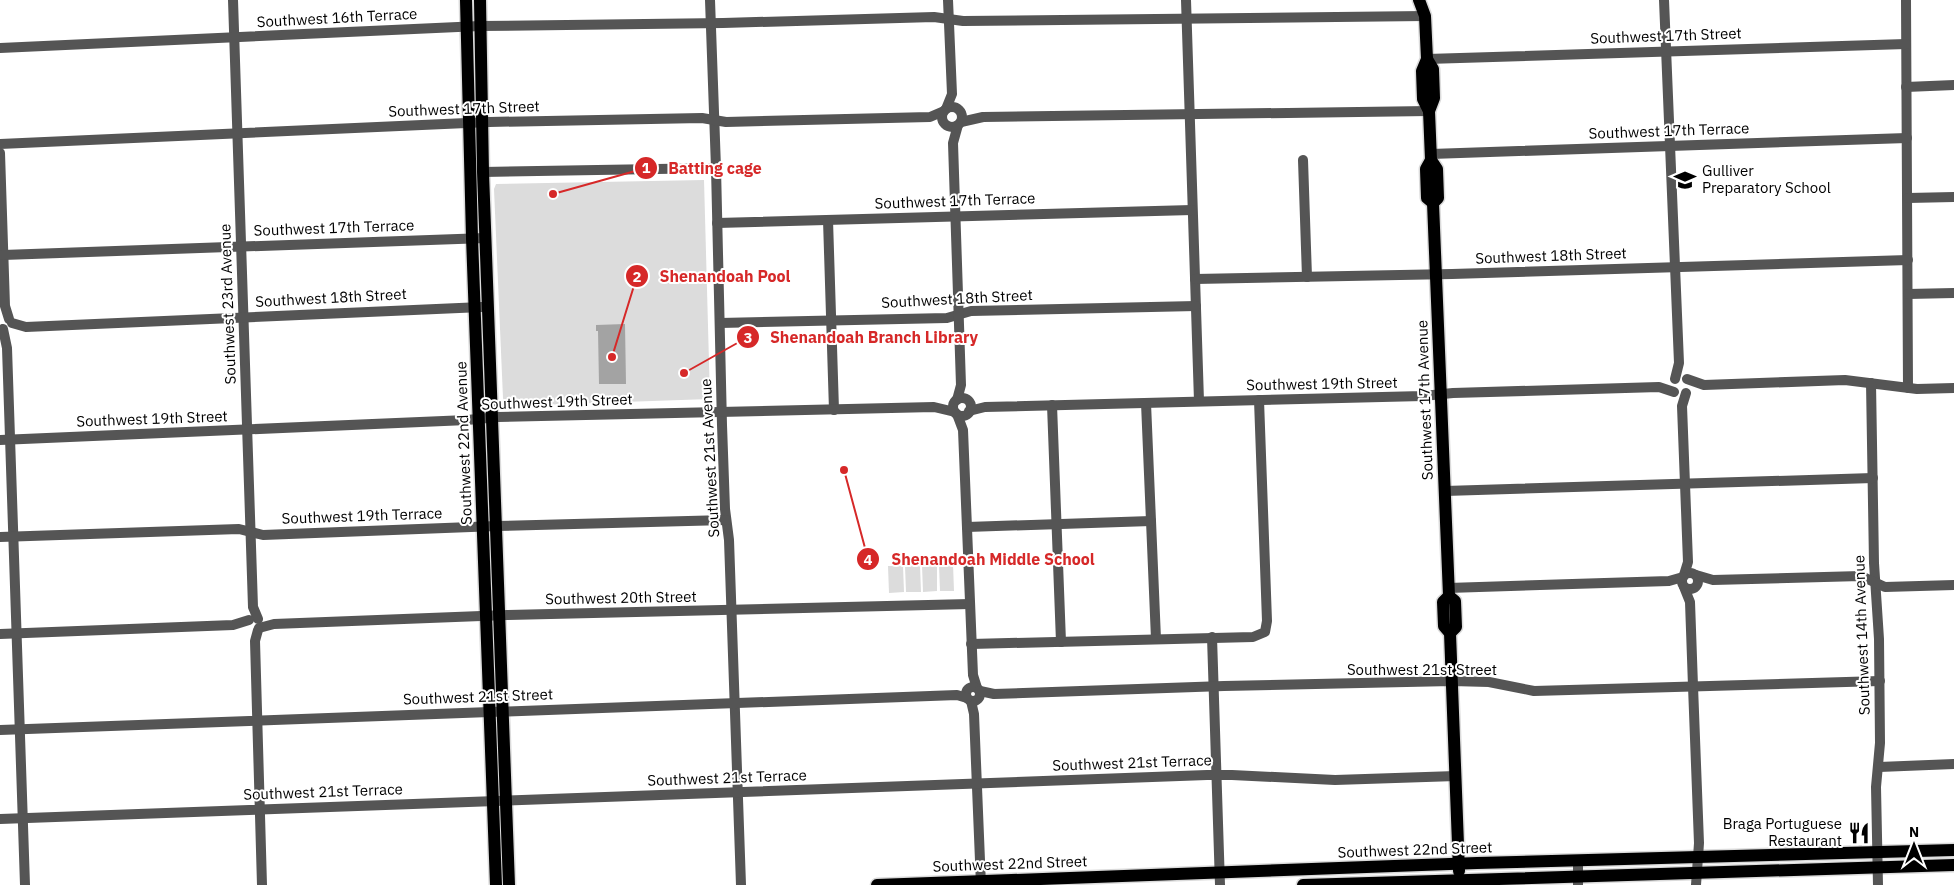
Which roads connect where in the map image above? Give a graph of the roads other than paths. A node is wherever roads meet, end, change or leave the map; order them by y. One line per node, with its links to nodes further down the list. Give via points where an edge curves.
1 (232, 0): 17 (street, Southwest 23rd Avenue)
2 (466, 0): 16 (main road, Southwest 22nd Avenue)
3 (480, 0): 15 (main road, Southwest 22nd Avenue)
4 (710, 0): 14 (street, Southwest 21st Avenue)
5 (948, 0): 12 (street)
6 (1186, 0): 13 (street)
7 (1419, 0): 11 (main road, Southwest 17th Avenue)
8 (1430, 0): 11 (main road, Southwest 17th Avenue)
9 (1664, 0): 20 (street)
10 (1906, 0): 18 (street)
11 (1425, 16): 13 (street, Southwest 16th Terrace); 21 (main road, Southwest 17th Avenue)
12 (949, 19): 13 (street, Southwest 16th Terrace); 14 (street, Southwest 16th Terrace); 24 (street)
13 (1187, 19): 26 (street)
14 (711, 23): 15 (street, Southwest 16th Terrace); 29 (street, Southwest 21st Avenue)
15 (480, 26): 16 (street, Southwest 16th Terrace); 30 (main road, Southwest 22nd Avenue)
16 (467, 27): 17 (street, Southwest 16th Terrace); 31 (main road, Southwest 22nd Avenue)
17 (234, 38): 19 (street, Southwest 16th Terrace); 32 (street, Southwest 23rd Avenue)
18 (1906, 44): 20 (street, Southwest 17th Street); 23 (street)
19 (0, 48)
20 (1666, 51): 21 (street, Southwest 17th Street); 36 (street)
21 (1427, 59): 25 (main road, Southwest 17th Avenue, via 1422,71 1422,99)
22 (1954, 85): 23 (street)
23 (1906, 87): 33 (street)
24 (952, 94): 27 (street); 28 (street)
25 (1429, 111): 26 (street); 38 (main road, Southwest 17th Avenue)
26 (1190, 114): 28 (street); 45 (street)
27 (945, 117): 28 (street, via 952,127); 28 (street, via 952,106); 29 (street, Southwest 17th Street); 35 (street)
28 (960, 117): 35 (street)
29 (714, 120): 30 (street, Southwest 17th Street); 40 (street, Southwest 21st Avenue)
30 (482, 122): 31 (street, Southwest 17th Street); 41 (main road, Southwest 22nd Avenue)
31 (469, 123): 32 (street, Southwest 17th Street); 49 (main road, Southwest 22nd Avenue)
32 (237, 133): 34 (street, Southwest 17th Street); 51 (street, Southwest 23rd Avenue)
33 (1907, 138): 36 (street, Southwest 17th Terrace); 44 (street)
34 (0, 144)
35 (953, 144): 46 (street)
36 (1669, 146): 38 (street, Southwest 17th Terrace); 54 (street)
37 (0, 153): 42 (street)
38 (1431, 157): 55 (main road, Southwest 17th Avenue, via 1426,169 1427,198 1433,203)
39 (1303, 160): 56 (street)
40 (716, 168): 41 (street); 48 (street, Southwest 21st Avenue)
41 (483, 172): 50 (main road, Southwest 22nd Avenue)
42 (1, 196): 52 (street)
43 (1954, 197): 44 (street)
44 (1908, 198): 53 (street)
45 (1192, 210): 46 (street, Southwest 17th Terrace); 57 (street)
46 (955, 216): 47 (street, Southwest 17th Terrace); 63 (street)
47 (828, 220): 48 (street, Southwest 17th Terrace); 65 (street)
48 (718, 223): 67 (street, Southwest 21st Avenue)
49 (472, 238): 50 (street, Southwest 17th Terrace); 51 (street, Southwest 17th Terrace); 62 (main road, Southwest 22nd Avenue)
50 (486, 238): 60 (main road, Southwest 22nd Avenue)
51 (241, 247): 52 (street, Southwest 17th Terrace); 64 (street, Southwest 23rd Avenue)
52 (3, 255): 66 (street)
53 (1908, 260): 54 (street, Southwest 18th Street); 59 (street)
54 (1675, 268): 55 (street, Southwest 18th Street); 68 (street)
55 (1436, 274): 56 (street, Southwest 18th Street); 77 (main road, Southwest 17th Avenue)
56 (1307, 277): 57 (street, Southwest 18th Street)
57 (1195, 280): 61 (street)
58 (1954, 293): 59 (street)
59 (1908, 294): 74 (street)
60 (488, 306): 62 (street, Southwest 18th Street); 87 (main road, Southwest 22nd Avenue)
61 (1196, 306): 63 (street, Southwest 18th Street, via 971,311); 79 (street)
62 (474, 307): 64 (street, Southwest 18th Street); 88 (main road, Southwest 22nd Avenue)
63 (958, 315): 65 (street, Southwest 18th Street, via 947,318); 81 (street)
64 (244, 317): 66 (street, Southwest 18th Street, via 26,327); 89 (street, Southwest 23rd Avenue)
65 (832, 320): 67 (street, Southwest 18th Street); 84 (street)
66 (5, 322): 91 (street)
67 (720, 323): 85 (street, Southwest 21st Avenue)
68 (1679, 363): 69 (street); 70 (street)
69 (1687, 379): 70 (street, via 1680,376); 72 (street); 76 (street, via 1690,385)
70 (1674, 380): 73 (street, Southwest 19th Street); 76 (street, via 1671,386)
71 (1871, 383): 72 (street, via 1845,380); 74 (street); 92 (street, Southwest 14th Avenue)
72 (1704, 385): 76 (street)
73 (1659, 387): 76 (street, Southwest 19th Street); 77 (street, Southwest 19th Street)
74 (1908, 388): 75 (street)
75 (1954, 388)
76 (1681, 392): 93 (street)
77 (1441, 394): 78 (street, Southwest 19th Street); 94 (main road, Southwest 17th Avenue)
78 (1259, 400): 79 (street, Southwest 19th Street); 115 (street, via 1266,630 1253,637)
79 (1199, 401): 80 (street, Southwest 19th Street)
80 (1146, 403): 82 (street, Southwest 19th Street); 96 (street)
81 (964, 404): 82 (street, Southwest 19th Street, via 986,407); 83 (street, Southwest 19th Street); 86 (street, via 953,406); 90 (street)
82 (1052, 405): 97 (street)
83 (934, 407): 84 (street, Southwest 19th Street); 86 (street, Southwest 19th Street)
84 (834, 410): 85 (street, Southwest 19th Street)
85 (722, 412): 87 (street, Southwest 19th Street); 95 (street, Southwest 21st Avenue)
86 (956, 413): 90 (street)
87 (492, 418): 88 (street, Southwest 19th Street); 99 (main road, Southwest 22nd Avenue)
88 (478, 419): 89 (street, Southwest 19th Street); 98 (main road, Southwest 22nd Avenue)
89 (247, 429): 91 (street, Southwest 19th Street); 101 (street, Southwest 23rd Avenue)
90 (963, 430): 100 (street)
91 (5, 440): 103 (street)
92 (1873, 478): 93 (street); 105 (street, Southwest 14th Avenue)
93 (1685, 484): 94 (street); 104 (street)
94 (1445, 491): 107 (main road, Southwest 17th Avenue)
95 (726, 520): 99 (street, Southwest 19th Terrace); 109 (street, Southwest 21st Avenue)
96 (1151, 521): 97 (street); 116 (street)
97 (1056, 524): 100 (street); 117 (street)
98 (484, 526): 99 (street, Southwest 19th Terrace); 101 (street, Southwest 19th Terrace, via 263,535); 110 (main road, Southwest 22nd Avenue)
99 (497, 526): 111 (main road, Southwest 22nd Avenue)
100 (967, 527): 108 (street)
101 (251, 532): 103 (street, Southwest 19th Terrace, via 239,529); 112 (street, Southwest 23rd Avenue)
102 (0, 537): 103 (street, Southwest 19th Terrace)
103 (13, 537): 113 (street)
104 (1690, 581): 105 (street, via 1861,576); 107 (street); 122 (street)
105 (1875, 581): 106 (street, via 1885,587); 119 (street, Southwest 14th Avenue)
106 (1954, 585)
107 (1448, 592): 120 (main road, Southwest 17th Avenue, via 1443,602 1444,626 1450,633)
108 (970, 604): 109 (street, Southwest 20th Street); 118 (street)
109 (731, 610): 111 (street, Southwest 20th Street); 124 (street, Southwest 21st Avenue)
110 (487, 616): 111 (street, Southwest 20th Street); 112 (street, Southwest 20th Street); 125 (main road, Southwest 22nd Avenue)
111 (500, 616): 126 (main road, Southwest 22nd Avenue)
112 (254, 626): 113 (street, Southwest 20th Street); 127 (street, Southwest 23rd Avenue)
113 (16, 633): 114 (street, Southwest 20th Street); 128 (street)
114 (0, 634)
115 (1212, 637): 116 (street); 121 (street)
116 (1156, 639): 117 (street)
117 (1061, 642): 118 (street)
118 (971, 644): 123 (street)
119 (1880, 681): 122 (street, Southwest 21st Street); 131 (street, Southwest 14th Avenue)
120 (1452, 682): 121 (street, Southwest 21st Street); 122 (street, Southwest 21st Street, via 1489,682 1534,691); 133 (main road, Southwest 17th Avenue)
121 (1213, 686): 123 (street, Southwest 21st Street); 132 (street)
122 (1693, 686): 143 (street)
123 (972, 695): 124 (street, Southwest 21st Street); 134 (street)
124 (734, 703): 126 (street, Southwest 21st Street); 135 (street, Southwest 21st Avenue)
125 (490, 712): 126 (street, Southwest 21st Street); 127 (street, Southwest 21st Street); 136 (main road, Southwest 22nd Avenue)
126 (503, 712): 137 (main road, Southwest 22nd Avenue)
127 (257, 721): 128 (street, Southwest 21st Street); 138 (street, Southwest 23rd Avenue)
128 (20, 729): 129 (street, Southwest 21st Street); 139 (street)
129 (0, 730)
130 (1954, 764): 131 (street)
131 (1879, 767): 142 (street, Southwest 14th Avenue, via 1876,788)
132 (1216, 775): 133 (street, Southwest 21st Terrace, via 1354,780); 134 (street, Southwest 21st Terrace); 148 (street)
133 (1456, 776): 145 (main road, Southwest 17th Avenue)
134 (977, 784): 135 (street, Southwest 21st Terrace); 152 (street)
135 (737, 792): 137 (street, Southwest 21st Terrace); 157 (street, Southwest 21st Avenue)
136 (492, 801): 137 (street, Southwest 21st Terrace); 138 (street, Southwest 21st Terrace); 155 (main road, Southwest 22nd Avenue)
137 (506, 801): 156 (main road, Southwest 22nd Avenue)
138 (260, 810): 139 (street, Southwest 21st Terrace); 154 (street, Southwest 23rd Avenue)
139 (23, 818): 140 (street, Southwest 21st Terrace); 153 (street)
140 (0, 819)
141 (1954, 850): 142 (main road, Southwest 22nd Street)
142 (1879, 852): 143 (main road, Southwest 22nd Street); 147 (street, Southwest 14th Avenue)
143 (1699, 857): 144 (main road, Southwest 22nd Street); 149 (street)
144 (1578, 862): 145 (main road, Southwest 22nd Street); 150 (street)
145 (1459, 864): 148 (main road, Southwest 22nd Street); 151 (main road, Southwest 17th Avenue)
146 (1954, 865): 147 (main road, Southwest 22nd Street)
147 (1878, 867): 149 (main road, Southwest 22nd Street); 160 (street, Southwest 14th Avenue)
148 (1220, 879): 152 (main road, Southwest 22nd Street)
149 (1697, 879): 150 (main road, Southwest 22nd Street)
150 (1578, 880): 151 (main road, Southwest 22nd Street)
151 (1460, 882): 159 (main road, Southwest 22nd Street)
152 (981, 883): 158 (main road, Southwest 22nd Street)
153 (25, 885)
154 (262, 885)
155 (496, 885)
156 (509, 885)
157 (741, 885)
158 (877, 885)
159 (1303, 885)
160 (1878, 885)

